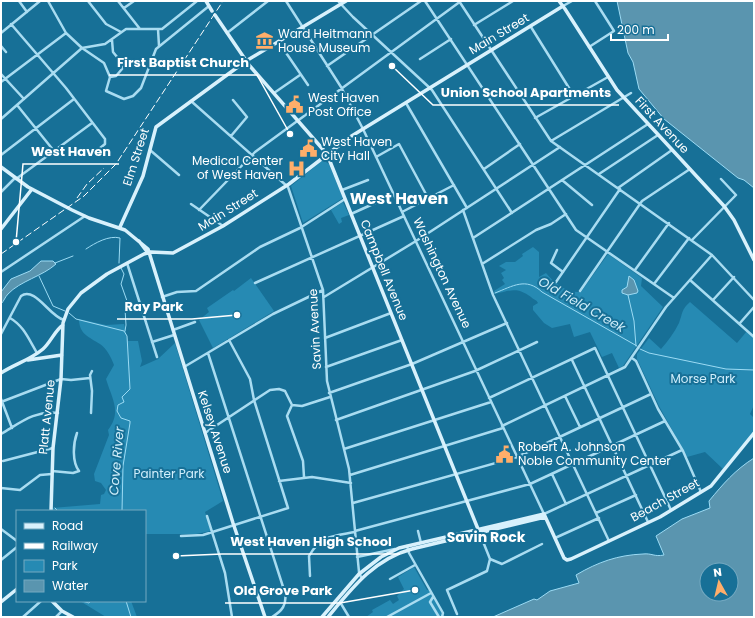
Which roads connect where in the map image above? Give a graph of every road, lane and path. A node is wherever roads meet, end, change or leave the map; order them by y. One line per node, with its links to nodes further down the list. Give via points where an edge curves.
1 (19, 1): 24 (street)
2 (40, 1): 24 (street)
3 (48, 1): 35 (street)
4 (88, 1): 33 (street, via 106,24)
5 (118, 1): 22 (street)
6 (134, 1): 22 (street)
7 (197, 1): 32 (street, via 163,28)
8 (206, 1): 20 (main road)
9 (268, 1): 36 (street)
10 (286, 1): 30 (street, Washington Avenue)
11 (346, 1): 19 (main road, Elm Street)
12 (421, 1): 37 (street)
13 (425, 1): 26 (street)
14 (460, 1): 26 (street); 28 (street)
15 (513, 1): 28 (street)
16 (558, 1): 21 (main road, First Avenue)
17 (572, 1): 21 (street, Main Street)
18 (595, 1): 43 (street, via 614,31)
19 (339, 3): 30 (main road, Elm Street); 37 (street)
20 (209, 6): 23 (main road); 42 (street)
21 (563, 6): 29 (main road, Main Street); 43 (main road, First Avenue)
22 (124, 8): 31 (street)
23 (212, 11)
24 (27, 12): 27 (street)
25 (215, 15): 36 (main road, Campbell Avenue)
26 (437, 18): 38 (street); 47 (street)
27 (11, 24): 34 (street); 48 (street)
28 (474, 25): 45 (street)
29 (531, 26): 45 (main road, Main Street); 65 (street)
30 (302, 27): 40 (main road, Elm Street); 52 (street, Washington Avenue)
31 (140, 29): 32 (street); 33 (street)
32 (158, 29): 42 (street)
33 (121, 32): 39 (street)
34 (1, 33)
35 (66, 33): 44 (street); 48 (street)
36 (227, 33): 50 (main road, Campbell Avenue)
37 (372, 35): 47 (street); 52 (street)
38 (451, 39): 49 (street); 51 (street)
39 (112, 40): 44 (street, via 102,45); 56 (street, via 113,52 122,63 122,68 116,76)
40 (278, 41): 50 (main road, Elm Street); 55 (street)
41 (1, 46): 46 (street)
42 (158, 46): 56 (street, via 143,85 130,97 122,99 106,91)
43 (589, 47): 57 (main road, First Avenue)
44 (82, 48): 54 (street); 56 (street, via 104,63)
45 (491, 50): 51 (main road, Main Street); 73 (street)
46 (6, 52)
47 (390, 53): 61 (street); 62 (street)
48 (37, 54): 54 (street); 58 (street)
49 (420, 59)
50 (246, 61): 63 (main road, Campbell Avenue); 70 (main road, Elm Street)
51 (468, 65): 62 (main road, Main Street); 83 (street)
52 (327, 66): 61 (street, Washington Avenue)
53 (1, 74): 58 (street)
54 (53, 74): 67 (street); 68 (street)
55 (300, 75): 60 (street); 63 (street)
56 (110, 77)
57 (608, 77): 65 (street); 66 (main road, First Avenue)
58 (5, 79): 59 (street); 67 (street)
59 (1, 82)
60 (308, 85)
61 (342, 88): 75 (street); 79 (street, Washington Avenue)
62 (430, 88): 71 (main road, Main Street); 96 (street)
63 (274, 93): 75 (main road, Campbell Avenue)
64 (631, 93): 66 (street)
65 (574, 96): 73 (street)
66 (623, 97): 77 (main road, First Avenue); 82 (street)
67 (24, 99): 72 (street)
68 (74, 99): 76 (street); 78 (street)
69 (233, 100): 81 (street, via 247,117)
70 (191, 101): 81 (street, Savin Avenue); 85 (main road, Elm Street, via 156,127)
71 (406, 103): 79 (main road, Main Street); 105 (street)
72 (17, 104): 74 (street); 78 (street)
73 (535, 118): 82 (street)
74 (1, 119)
75 (298, 120): 89 (street); 90 (main road, Campbell Avenue)
76 (92, 123): 87 (street); 88 (street, via 105,139 105,144)
77 (648, 124): 80 (main road, First Avenue); 94 (street)
78 (36, 128): 87 (street); 91 (street)
79 (363, 129): 90 (main road, Main Street); 92 (street, Washington Avenue)
80 (658, 135): 86 (main road, First Avenue); 98 (street)
81 (231, 136): 89 (street, Savin Avenue)
82 (551, 141): 84 (street)
83 (520, 144): 93 (street); 96 (street)
84 (560, 147): 93 (street); 94 (street)
85 (149, 150): 99 (street); 131 (main road, Elm Street, via 143,176)
86 (672, 150): 97 (main road, First Avenue); 107 (street)
87 (54, 151): 100 (street)
88 (94, 153)
89 (253, 154): 104 (street, Savin Avenue); 120 (street)
90 (327, 154): 104 (main road, Main Street); 110 (main road, Campbell Avenue)
91 (1, 155)
92 (376, 157): 112 (street, Washington Avenue); 113 (street, via 399,144)
93 (533, 164): 106 (street); 109 (street)
94 (586, 165): 98 (street); 103 (street)
95 (1, 167): 100 (main road, Kelsey Avenue)
96 (484, 169): 106 (street)
97 (690, 169): 116 (street); 118 (main road, First Avenue)
98 (599, 174): 107 (street)
99 (179, 175)
100 (15, 178): 108 (main road, Kelsey Avenue); 111 (street)
101 (721, 179): 118 (street, via 736,195)
102 (368, 180): 110 (street)
103 (562, 180): 109 (street); 117 (street)
104 (287, 185): 129 (main road, Main Street); 130 (street, Savin Avenue)
105 (454, 185): 113 (street); 119 (street)
106 (496, 188): 119 (street); 123 (street)
107 (619, 188): 116 (street); 134 (street)
108 (32, 189): 126 (main road, Kelsey Avenue); 132 (main road)
109 (549, 189): 123 (street); 125 (street)
110 (342, 190): 114 (main road, Campbell Avenue)
111 (1, 192)
112 (394, 194): 122 (street, Washington Avenue); 124 (street)
113 (428, 198): 122 (street)
114 (345, 199): 124 (main road, Campbell Avenue); 130 (street)
115 (191, 204): 120 (street)
116 (641, 204): 128 (street); 140 (street)
117 (592, 205)
118 (724, 206): 137 (street); 144 (main road, First Avenue)
119 (467, 208): 121 (street)
120 (199, 210): 129 (street)
121 (463, 210): 135 (street); 138 (street)
122 (402, 212): 127 (street, Washington Avenue)
123 (512, 213): 135 (street)
124 (351, 214): 133 (main road, Campbell Avenue)
125 (566, 214): 134 (street, via 576,230); 146 (street)
126 (85, 216): 131 (main road, Kelsey Avenue); 149 (street)
127 (404, 216): 133 (street); 138 (street, Washington Avenue)
128 (669, 223): 136 (street); 148 (street)
129 (223, 226): 141 (main road, Main Street, via 173,253)
130 (302, 226): 143 (street, Savin Avenue); 158 (street, via 260,247 196,291 177,292)
131 (120, 227): 141 (main road, Kelsey Avenue, via 148,249)
132 (1, 229)
133 (360, 235): 143 (street); 147 (main road, Campbell Avenue)
134 (587, 237): 140 (street); 150 (street)
135 (473, 238): 146 (street)
136 (689, 238): 137 (street); 155 (street)
137 (692, 240): 142 (street)
138 (416, 241): 147 (street); 180 (street, Washington Avenue)
139 (557, 250): 150 (street, via 551,263)
140 (607, 252): 148 (street); 157 (street)
141 (148, 253): 145 (main road, Main Street); 158 (main road, Kelsey Avenue)
142 (712, 255): 151 (street); 152 (street)
143 (312, 257): 154 (street); 156 (street, Savin Avenue)
144 (754, 260)
145 (127, 263): 166 (main road, Main Street, via 81,293 70,306); 178 (street)
146 (482, 264): 168 (street)
147 (373, 267): 159 (street); 164 (main road, Campbell Avenue)
148 (635, 270): 155 (street)
149 (1, 272)
150 (563, 272): 153 (street)
151 (734, 277): 161 (street); 162 (street)
152 (690, 279): 160 (street); 161 (street)
153 (556, 282)
154 (255, 283)
155 (654, 284): 160 (street)
156 (323, 290): 159 (street, Savin Avenue); 176 (street, via 277,312)
157 (580, 291)
158 (162, 297): 171 (main road, Kelsey Avenue)
159 (324, 297): 175 (street, Savin Avenue)
160 (674, 298): 186 (street)
161 (713, 300): 169 (street)
162 (754, 300)
163 (754, 307): 169 (street)
164 (391, 313): 175 (street); 177 (main road, Campbell Avenue)
165 (10, 318): 166 (street, via 21,296 26,294 39,299 53,315); 172 (street); 183 (street, via 24,330)
166 (64, 320): 170 (main road, Main Street)
167 (195, 322): 171 (street)
168 (507, 323): 180 (street); 181 (street)
169 (740, 323): 174 (street)
170 (63, 325): 183 (main road, via 51,341); 184 (main road, Platt Avenue)
171 (172, 330): 173 (main road, Kelsey Avenue)
172 (1, 334)
173 (174, 335): 178 (street); 192 (main road, Kelsey Avenue)
174 (754, 337)
175 (325, 338): 191 (street, Savin Avenue)
176 (229, 340): 182 (street); 207 (street, via 250,379)
177 (402, 340): 190 (main road, Campbell Avenue); 191 (street)
178 (152, 342): 185 (street)
179 (537, 342): 181 (street)
180 (463, 343): 190 (street); 193 (street, Washington Avenue)
181 (520, 350): 193 (street); 198 (street)
182 (208, 353): 192 (street); 215 (street)
183 (36, 354): 187 (main road); 188 (main road)
184 (62, 355): 187 (main road); 199 (main road, Platt Avenue)
185 (157, 358)
186 (632, 358): 196 (street, via 625,367); 203 (street)
187 (39, 359): 188 (main road)
188 (28, 360): 195 (main road)
189 (572, 360): 196 (street, via 595,348); 198 (street); 200 (street)
190 (412, 364): 201 (main road, Campbell Avenue); 202 (street)
191 (326, 366): 202 (street, Savin Avenue)
192 (184, 367): 224 (main road, Kelsey Avenue)
193 (476, 370): 201 (street); 206 (street, Washington Avenue)
194 (92, 371): 197 (street)
195 (1, 373)
196 (608, 376): 200 (street); 212 (street)
197 (90, 378): 199 (street); 214 (street)
198 (532, 378): 206 (street); 211 (street)
199 (61, 379): 208 (street); 213 (main road, Platt Avenue)
200 (584, 387): 204 (street); 216 (street)
201 (422, 391): 217 (street); 218 (main road, Campbell Avenue)
202 (329, 393): 205 (street, Savin Avenue)
203 (651, 394): 212 (street); 219 (street)
204 (565, 396): 211 (street); 221 (street)
205 (330, 397): 210 (street, via 302,406); 217 (street, Savin Avenue)
206 (489, 398): 209 (street, Washington Avenue)
207 (254, 400): 210 (street, via 267,391 279,389 287,392); 215 (street); 244 (street)
208 (1, 401): 222 (street)
209 (491, 402): 218 (street); 220 (street, Washington Avenue)
210 (292, 405): 243 (street, via 286,416 303,461)
211 (546, 405): 220 (street); 228 (street)
212 (623, 407): 216 (street); 227 (street)
213 (58, 413): 222 (street, via 41,412); 231 (main road, Platt Avenue)
214 (91, 413)
215 (228, 417): 224 (street); 259 (street)
216 (600, 418): 221 (street); 230 (street)
217 (336, 420): 232 (street, Savin Avenue)
218 (434, 420): 229 (main road, Campbell Avenue); 232 (street)
219 (665, 421): 227 (street); 233 (street)
220 (503, 427): 229 (street); 234 (street, Washington Avenue)
221 (580, 427): 228 (street)
222 (12, 428): 226 (street)
223 (76, 433): 238 (street, via 75,466 79,471)
224 (205, 433): 262 (main road, Kelsey Avenue)
225 (754, 433): 248 (main road, Beach Street, via 715,482)
226 (1, 434)
227 (636, 435): 230 (street); 237 (street)
228 (560, 437): 234 (street); 236 (street)
229 (445, 446): 239 (main road, Campbell Avenue); 241 (street)
230 (612, 446): 236 (street); 242 (street)
231 (53, 448): 235 (street); 238 (main road, Platt Avenue)
232 (344, 449): 241 (street, Savin Avenue)
233 (682, 450): 237 (street); 248 (street)
234 (517, 457): 239 (street); 246 (street, Washington Avenue)
235 (3, 461)
236 (573, 464): 240 (street); 249 (street)
237 (650, 464): 242 (street); 255 (street)
238 (52, 472): 247 (street, via 40,475 20,490); 254 (main road, Platt Avenue)
239 (456, 473): 251 (main road, Campbell Avenue); 252 (street)
240 (552, 474): 246 (street); 253 (street)
241 (350, 475): 245 (street, Savin Avenue)
242 (626, 476): 249 (street); 250 (street)
243 (304, 477): 244 (street); 245 (street)
244 (279, 481): 259 (street, via 288,508)
245 (351, 483): 252 (street, Savin Avenue)
246 (530, 484): 251 (street); 258 (street, Washington Avenue)
247 (1, 488)
248 (701, 492): 255 (main road, Beach Street)
249 (587, 494): 253 (street); 256 (street)
250 (636, 495): 256 (street); 261 (street)
251 (467, 500): 266 (street); 267 (main road, Campbell Avenue)
252 (353, 503): 266 (street, Savin Avenue)
253 (566, 504): 258 (street)
254 (51, 510)
255 (671, 510): 261 (main road, Beach Street)
256 (596, 513): 260 (street)
257 (207, 516): 265 (street)
258 (545, 516): 267 (main road); 269 (main road, Washington Avenue)
259 (260, 517): 262 (street); 299 (street, via 285,596 283,608)
260 (599, 518): 269 (street); 271 (street)
261 (648, 522): 271 (main road, Beach Street)
262 (234, 525): 265 (street); 298 (main road, Kelsey Avenue)
263 (1, 530): 270 (street)
264 (418, 531): 272 (street)
265 (212, 532): 268 (street, via 198,536); 297 (street, via 225,573)
266 (355, 532): 277 (street, Savin Avenue); 282 (street, via 321,540 309,556)
267 (479, 532): 272 (main road); 276 (main road); 278 (street, Campbell Avenue)
268 (180, 536)
269 (556, 538): 280 (main road, Washington Avenue, via 564,558)
270 (16, 540)
271 (609, 541): 280 (main road, Beach Street)
272 (421, 543): 276 (main road)
273 (542, 544): 278 (street, via 502,564)
274 (16, 548): 279 (street)
275 (399, 548): 276 (main road); 277 (street); 283 (main road, via 381,557)
276 (407, 548): 281 (street); 283 (main road)
277 (357, 557): 283 (street, Savin Avenue)
278 (490, 559): 293 (street, via 487,571 447,590)
279 (1, 560)
280 (568, 560)
281 (415, 565): 284 (street); 286 (street)
282 (310, 576)
283 (360, 576): 288 (main road)
284 (390, 579)
285 (16, 590): 289 (main road)
286 (431, 593): 287 (street); 303 (street)
287 (433, 597): 304 (street, via 430,602); 305 (street, via 443,613)
288 (339, 601): 300 (main road); 301 (main road); 302 (street)
289 (1, 602)
290 (40, 602): 294 (street)
291 (53, 602): 292 (main road)
292 (62, 611): 295 (street); 296 (main road)
293 (457, 614)
294 (23, 617)
295 (56, 617)
296 (73, 617)
297 (232, 617)
298 (265, 617)
299 (272, 617)
300 (322, 617)
301 (328, 617)
302 (349, 617)
303 (387, 617)
304 (439, 617)
305 (442, 617)

